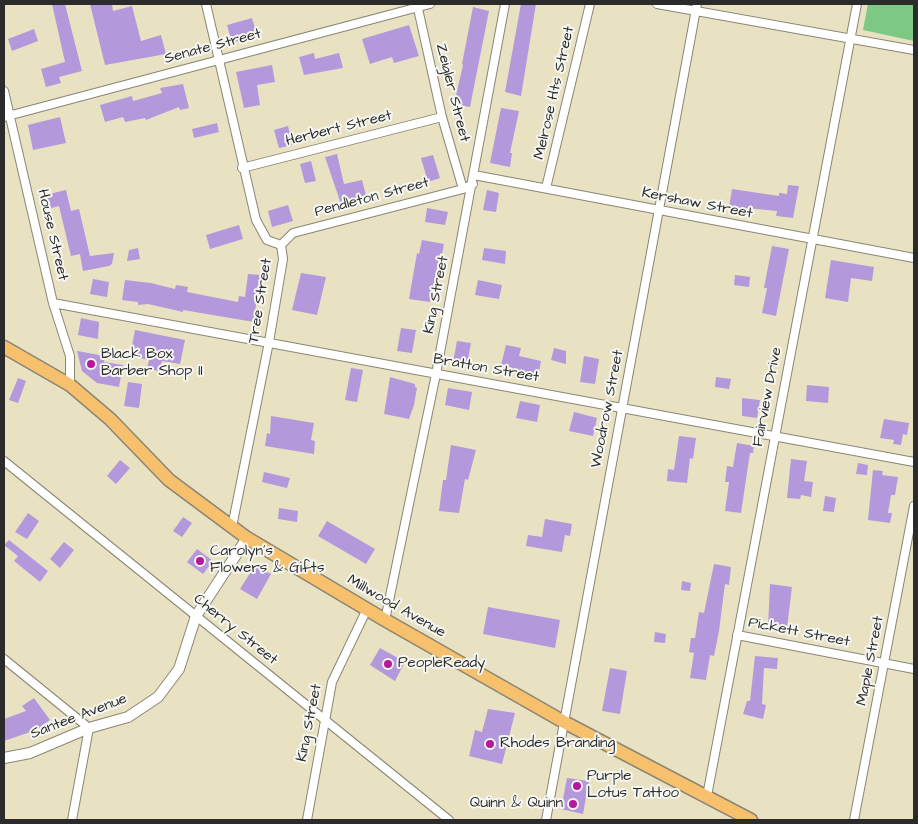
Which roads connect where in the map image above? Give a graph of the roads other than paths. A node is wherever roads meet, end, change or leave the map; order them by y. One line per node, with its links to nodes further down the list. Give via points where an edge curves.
1 (206, 4): 11 (street, Tree Street)
2 (430, 4): 7 (street, Senate Street)
3 (505, 4): 16 (street, King Street)
4 (590, 4): 18 (street, Melrose Hts Street)
5 (657, 4): 8 (street)
6 (857, 4): 9 (street, Fairview Drive)
7 (418, 6): 11 (street, Senate Street); 14 (street, Zeigler Street)
8 (697, 8): 9 (street); 20 (street, Woodrow Street)
9 (850, 38): 10 (street); 21 (street, Fairview Drive)
10 (914, 50)
11 (219, 60): 13 (street, Senate Street); 15 (street, Tree Street)
12 (4, 91): 13 (street, House Street)
13 (7, 117): 24 (street, House Street)
14 (442, 117): 15 (street, Herbert Street); 19 (street, Zeigler Street)
15 (242, 168): 22 (street, Tree Street, via 256,220 268,240)
16 (474, 175): 17 (street, King Street); 18 (street, Kershaw Street)
17 (473, 184): 19 (street, Pendleton Street); 27 (street, King Street)
18 (546, 188): 20 (street, Kershaw Street)
19 (463, 189): 22 (street, Pendleton Street, via 293,233)
20 (659, 212): 21 (street, Kershaw Street); 29 (street, Woodrow Street)
21 (812, 239): 23 (street, Kershaw Street); 30 (street, Fairview Drive)
22 (282, 244): 25 (street, Tree Street, via 283,259)
23 (914, 258)
24 (53, 303): 25 (street, Bratton Street); 28 (street, House Street, via 70,356)
25 (269, 342): 27 (street, Bratton Street); 34 (street, Tree Street)
26 (4, 347): 28 (main road, Millwood Avenue)
27 (436, 374): 29 (street, Bratton Street); 38 (street, King Street)
28 (70, 385): 34 (main road, Millwood Avenue, via 110,419 169,480)
29 (622, 408): 30 (street, Bratton Street); 44 (street, Woodrow Street)
30 (775, 437): 32 (street, Bratton Street); 39 (street, Fairview Drive)
31 (4, 462): 37 (street, Cherry Street)
32 (914, 462)
33 (914, 506): 41 (street, Maple Street)
34 (232, 528): 35 (main road, Millwood Avenue)
35 (247, 538): 36 (main road, Millwood Avenue); 37 (street, Santee Avenue)
36 (367, 609): 38 (main road, Millwood Avenue); 43 (street, King Street, via 332,682)
37 (196, 616): 43 (street, Cherry Street); 45 (street, Santee Avenue, via 179,668 158,697 128,717)
38 (385, 620): 44 (main road, Millwood Avenue)
39 (737, 635): 41 (street, Pickett Street); 47 (street, Fairview Drive)
40 (4, 659): 45 (street)
41 (885, 663): 42 (street, Pickett Street); 53 (street, Maple Street)
42 (914, 669)
43 (324, 720): 49 (street, King Street); 50 (street, Cherry Street)
44 (564, 722): 47 (main road, Millwood Avenue); 51 (street, Woodrow Street)
45 (89, 728): 46 (street, Santee Avenue, via 30,753); 48 (street)
46 (4, 758)
47 (707, 796): 52 (main road, Millwood Avenue)
48 (72, 820)
49 (307, 820)
50 (449, 820)
51 (546, 820)
52 (751, 820)
53 (854, 820)

